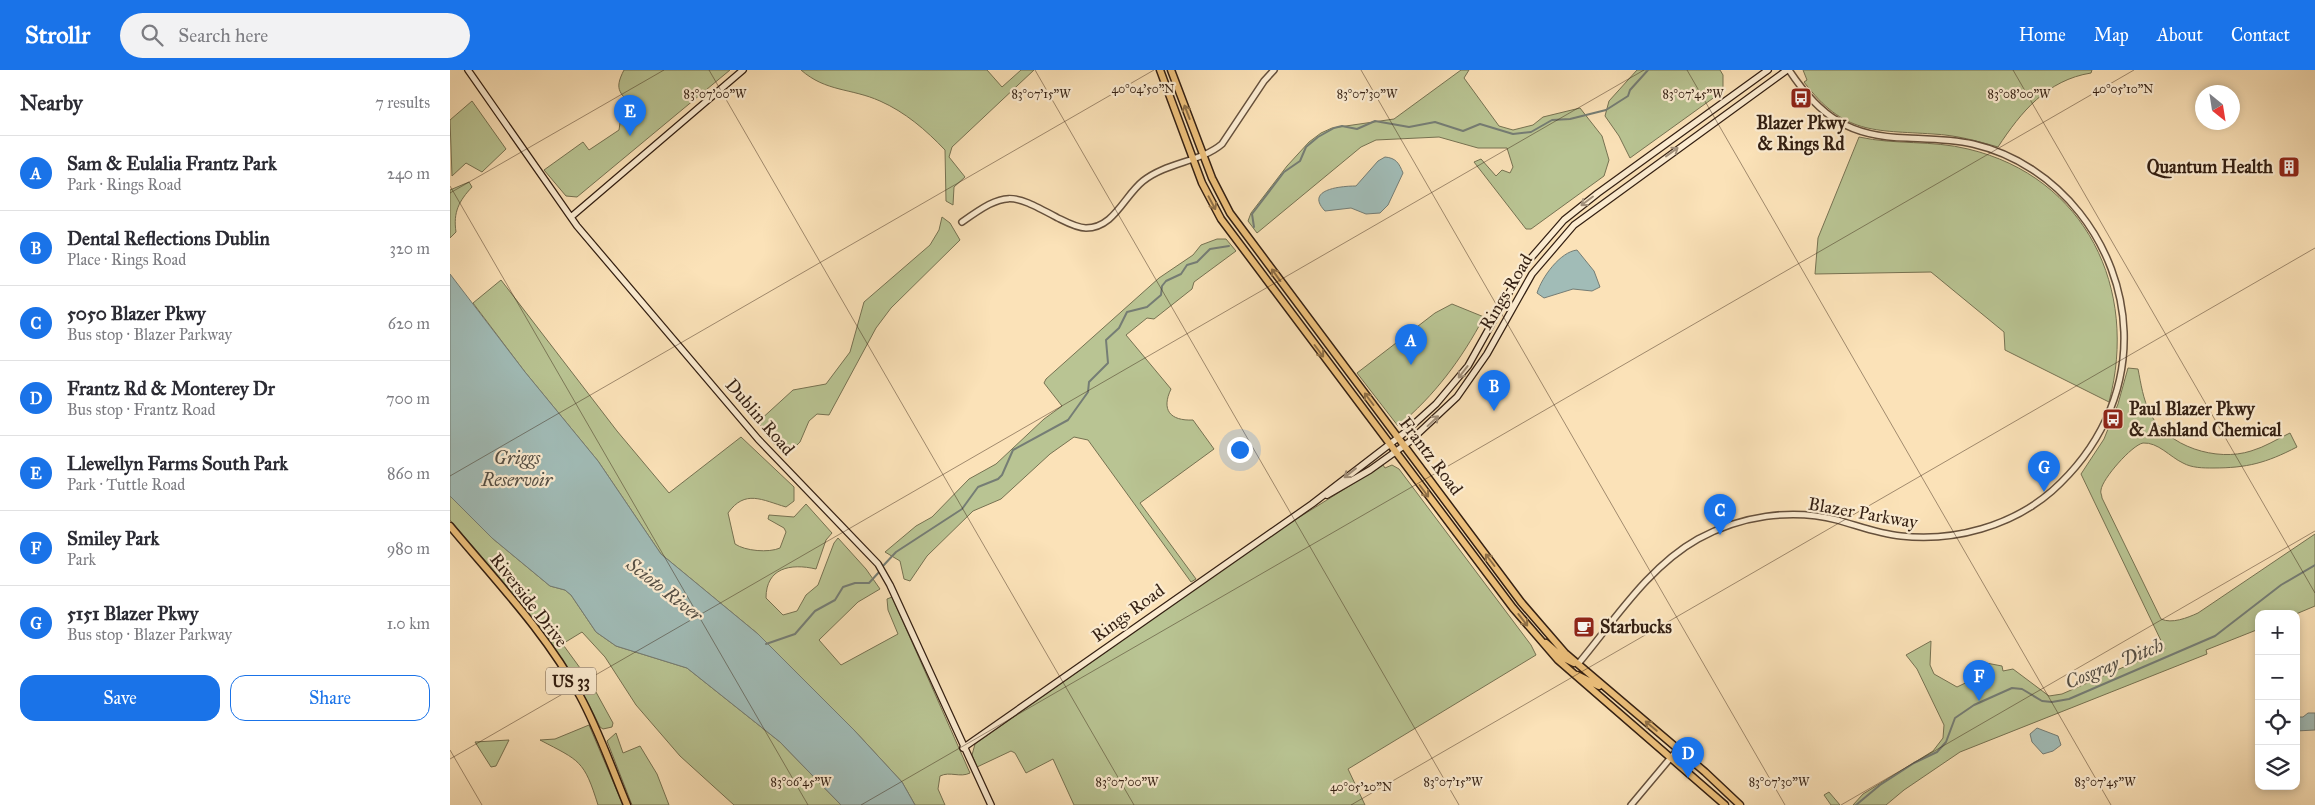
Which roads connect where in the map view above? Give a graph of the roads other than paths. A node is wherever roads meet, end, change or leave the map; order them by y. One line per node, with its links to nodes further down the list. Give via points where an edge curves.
1 (468, 70): 10 (main road, Dublin Road)
2 (743, 70): 10 (main road)
3 (1160, 70): 9 (main road, Frantz Road)
4 (1171, 70): 8 (main road, Frantz Road, one-way to 4)
5 (1274, 70): 8 (street, via 1226,139)
6 (1768, 70): 12 (main road, Rings Road, one-way to 12, via 1564,220 1524,266 1468,366 1436,404)
7 (1788, 70): 14 (main road, Rings Road, one-way to 7, via 1460,393 1487,354 1532,274 1574,225); 19 (street, Blazer Parkway, via 1820,109 1852,129 1873,136 1941,139 1988,149 2028,167 2067,198 2098,239 2122,310 2122,370 2114,399 2096,439 2080,462 2047,495 2010,518 1968,532 1934,537 1892,535 1803,515 1764,517 1724,527 1688,545 1661,566)
8 (1202, 154): 9 (street); 12 (main road, Frantz Road, one-way to 8, via 1230,213)
9 (1192, 158): 11 (street, via 1163,168 1142,182 1102,225 1086,228 1070,224 1027,201 1008,197 990,203); 13 (main road, Frantz Road, one-way to 13, via 1221,219)
10 (571, 217): 22 (main road, Dublin Road, via 758,439 869,554 887,580)
11 (962, 222)
12 (1398, 438): 13 (main road, Rings Road); 14 (main road, Frantz Road)
13 (1390, 445): 15 (main road, Frantz Road); 16 (main road, Rings Road, one-way to 16)
14 (1404, 446): 15 (main road, Rings Road); 19 (main road, Frantz Road, one-way to 14, via 1540,625)
15 (1395, 452): 16 (main road, Rings Road); 18 (main road, Frantz Road, one-way to 18)
16 (1312, 504): 22 (main road, Rings Road)
17 (450, 526): 25 (main road, Riverside Drive / US 33, via 564,669 592,720)
18 (1534, 635): 19 (main road, via 1562,657); 20 (main road, Frantz Road)
19 (1578, 664): 21 (main road, Frantz Road)
20 (1570, 672): 21 (main road); 24 (main road, Frantz Road)
21 (1611, 693): 23 (main road, Frantz Road, one-way to 21)
22 (963, 748): 26 (main road, Dublin Road)
23 (1678, 749): 24 (street); 29 (main road, Frantz Road)
24 (1671, 757): 27 (street); 28 (main road, Frantz Road)
25 (627, 805)
26 (991, 805)
27 (1631, 805)
28 (1725, 805)
29 (1740, 805)

